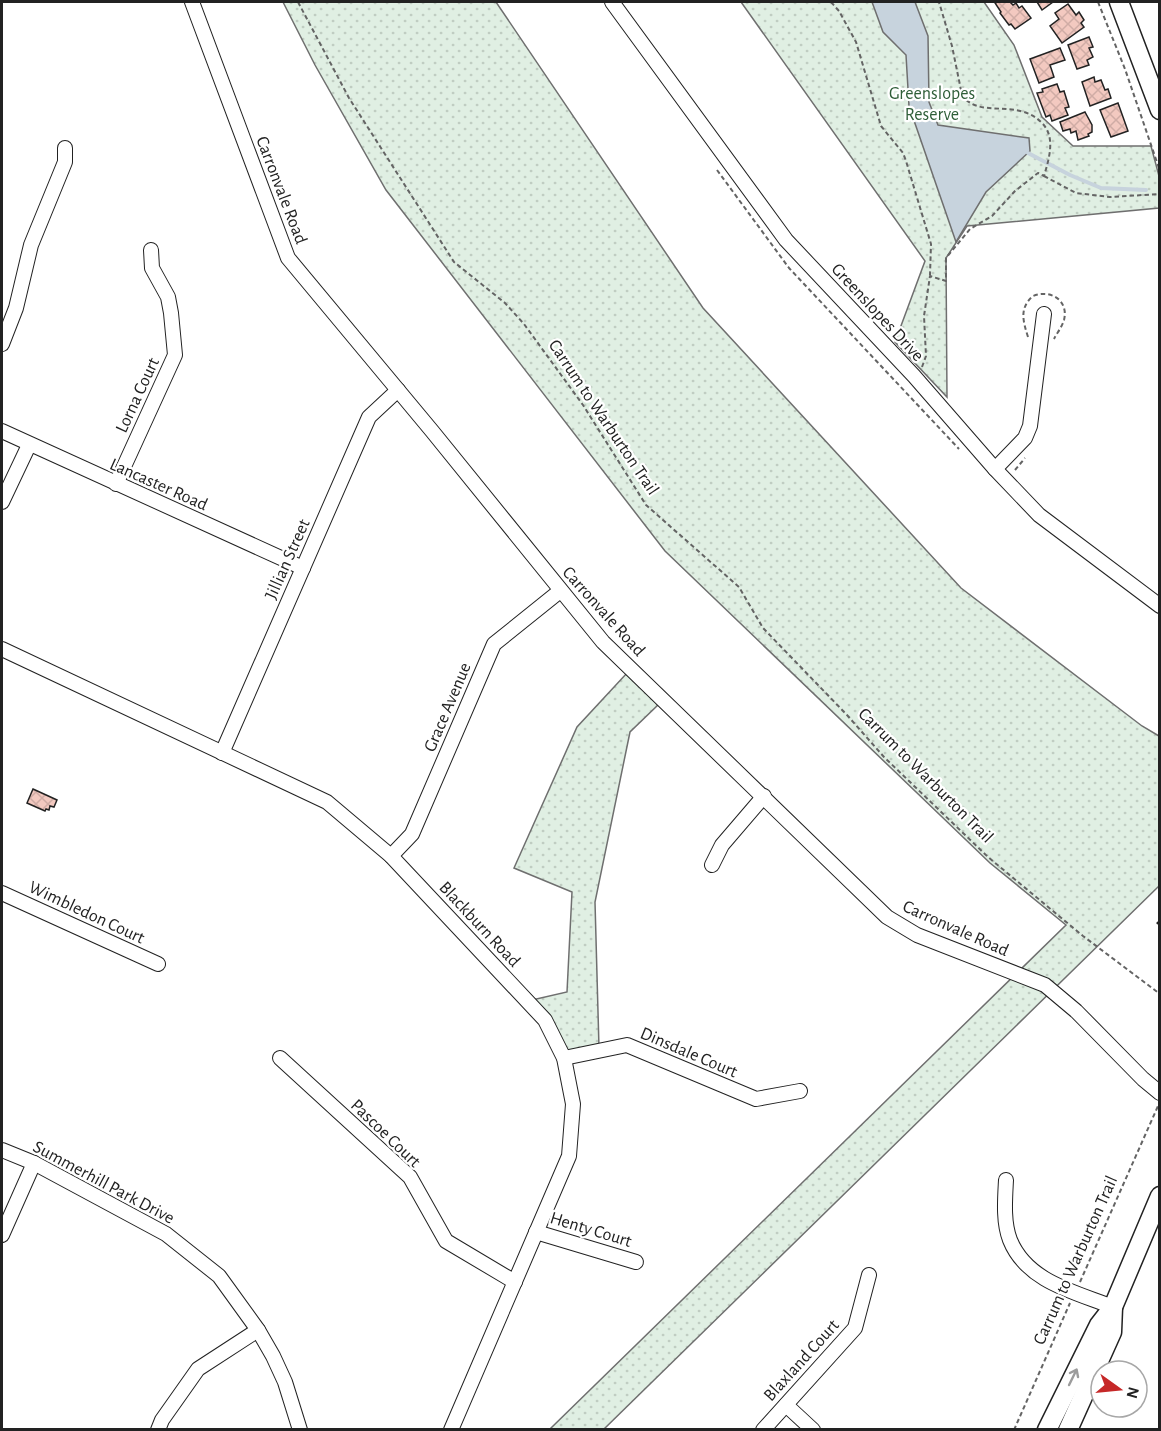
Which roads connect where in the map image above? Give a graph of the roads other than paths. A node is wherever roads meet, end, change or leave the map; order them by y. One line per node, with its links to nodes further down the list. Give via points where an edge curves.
1 (192, 2): 9 (street, Carronvale Road, via 288,258)
2 (612, 2): 12 (street, Greenslopes Drive, via 786,240 914,376)
3 (1119, 2): 4 (main road)
4 (1160, 110)
5 (65, 148): 8 (street, via 65,162 31,244 16,308)
6 (151, 250): 13 (street, Lorna Court, via 152,268 168,297 175,355)
7 (1044, 314): 12 (street, via 1030,426 1025,438)
8 (2, 344)
9 (398, 390): 15 (street, Jillian Street, via 369,417); 16 (street, Carronvale Road)
10 (2, 432): 11 (street, Lancaster Road)
11 (29, 445): 13 (street, Lancaster Road); 14 (street)
12 (995, 470): 17 (street, Greenslopes Drive, via 1039,515)
13 (116, 484): 15 (street, Lancaster Road)
14 (2, 502)
15 (303, 568): 19 (street, Jillian Street)
16 (560, 591): 20 (street, Carronvale Road, via 603,642); 21 (street, Grace Avenue, via 494,644 412,834)
17 (1160, 606)
18 (2, 649): 19 (street, Blackburn Road)
19 (222, 753): 21 (street, Blackburn Road, via 327,802)
20 (764, 796): 22 (street, via 722,845); 28 (street, Carronvale Road, via 887,917 917,935 1045,985)
21 (391, 856): 26 (street, Blackburn Road, via 545,1020)
22 (712, 865)
23 (2, 893): 24 (street, Wimbledon Court)
24 (158, 964)
25 (280, 1058): 37 (street, Pascoe Court, via 410,1177 446,1240)
26 (564, 1058): 27 (street, Dinsdale Court, via 627,1045 756,1099); 33 (street, Blackburn Road, via 573,1104 569,1156)
27 (800, 1091)
28 (1160, 1093)
29 (2, 1150): 30 (street, Summerhill Park Drive)
30 (34, 1163): 34 (street); 39 (street, Summerhill Park Drive, via 166,1234 219,1276)
31 (1006, 1180): 38 (street, via 1005,1211 1010,1240 1025,1265 1043,1280)
32 (1160, 1196): 38 (main road)
33 (536, 1232): 35 (street, Henty Court); 37 (street, Blackburn Road)
34 (2, 1235)
35 (636, 1262)
36 (869, 1275): 40 (street, Blaxland Court, via 855,1328)
37 (514, 1282): 43 (street, Blackburn Road)
38 (1113, 1307): 46 (main road, one-way to 38, via 1099,1325); 47 (main road, via 1112,1332)
39 (258, 1330): 41 (street, via 198,1369); 42 (street, Summerhill Park Drive, via 285,1382)
40 (786, 1405): 44 (street, Blaxland Court); 45 (street)
41 (158, 1430)
42 (300, 1430)
43 (451, 1430)
44 (762, 1430)
45 (813, 1430)
46 (1047, 1430)
47 (1068, 1430)

